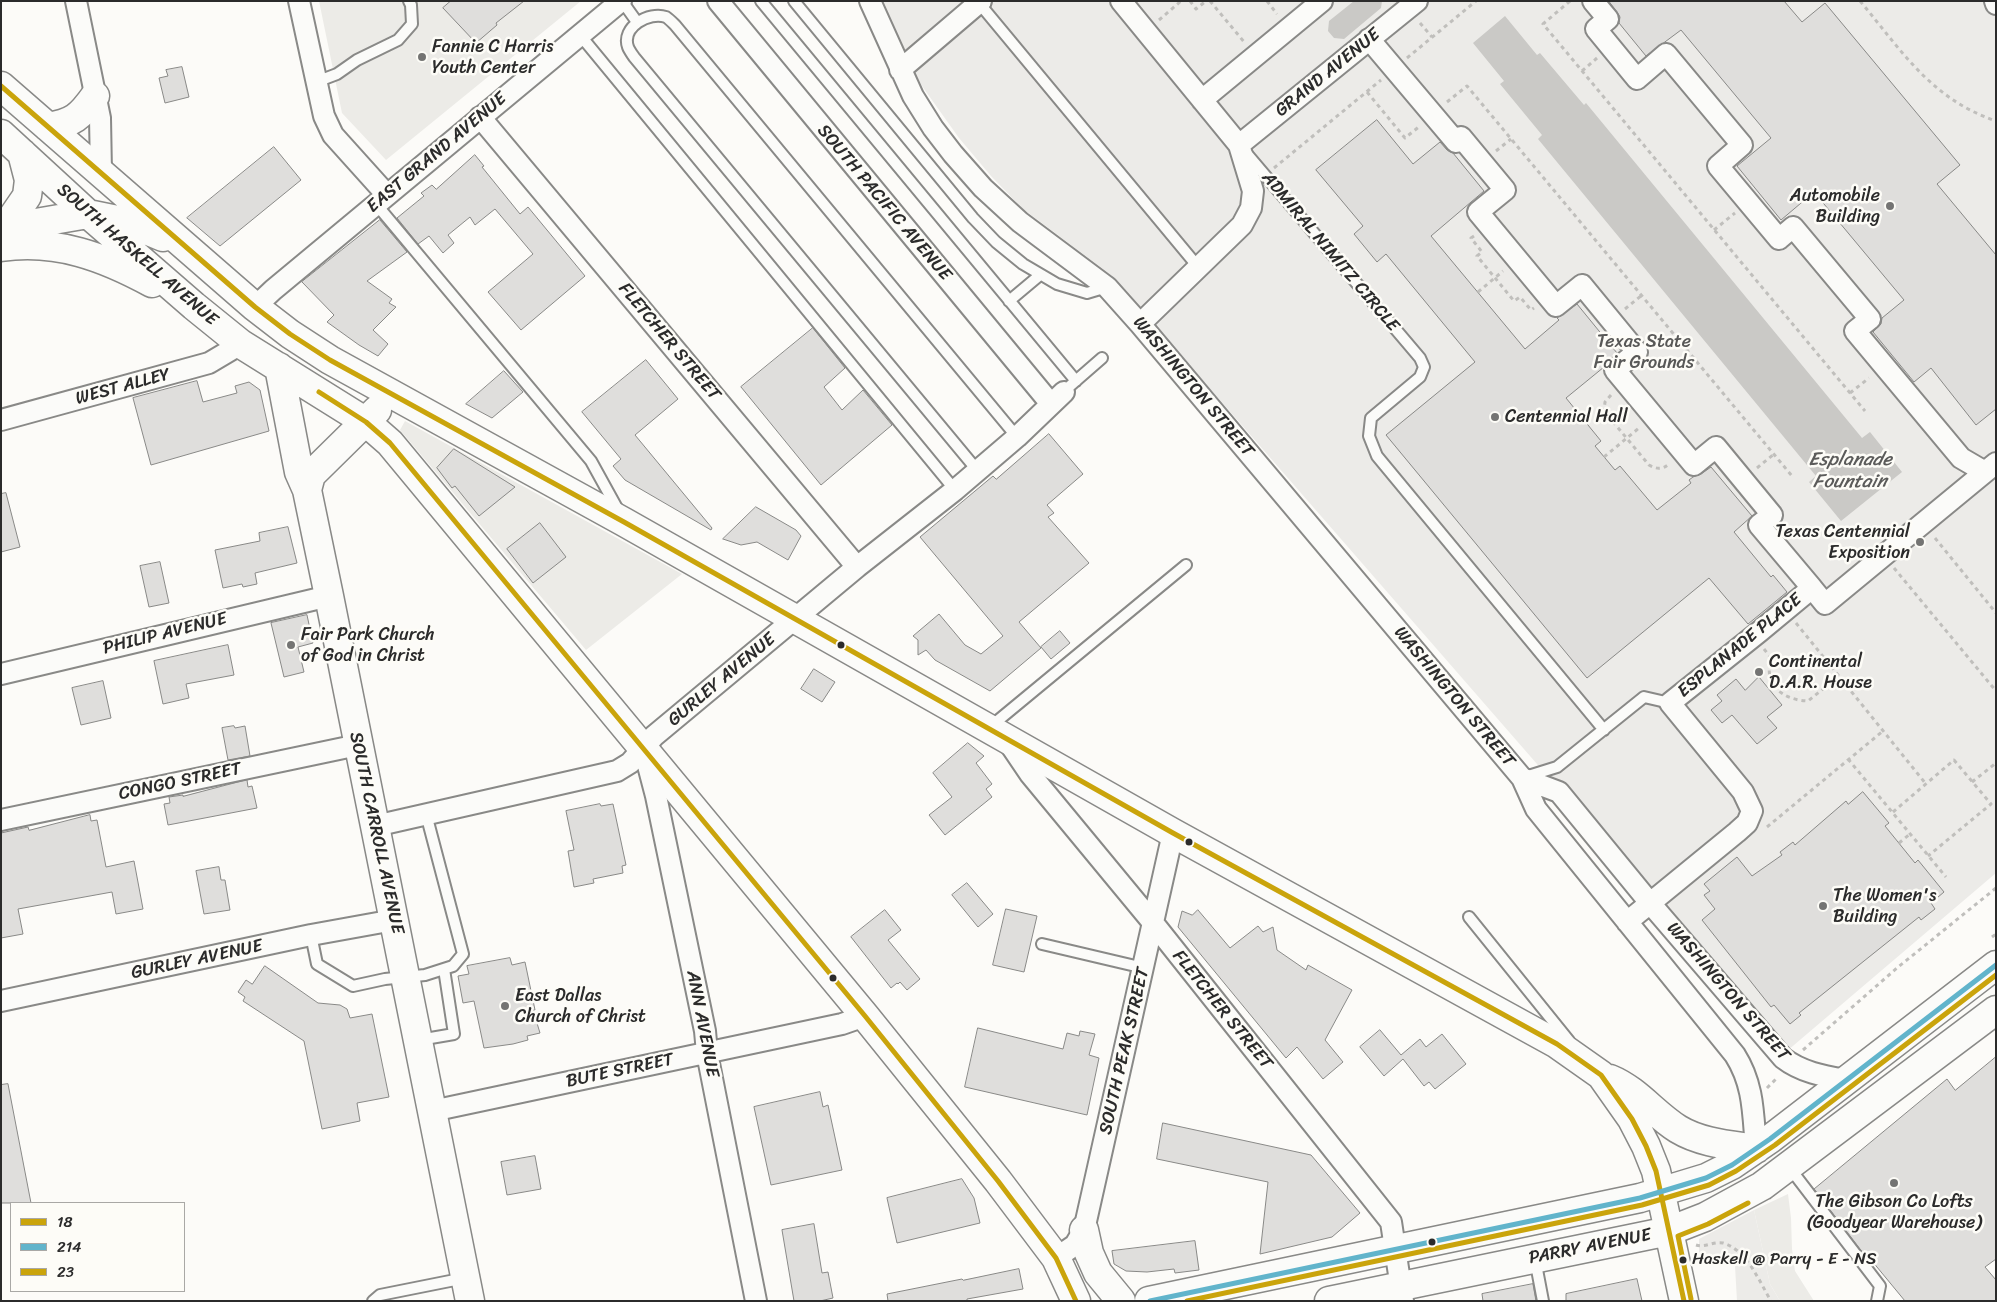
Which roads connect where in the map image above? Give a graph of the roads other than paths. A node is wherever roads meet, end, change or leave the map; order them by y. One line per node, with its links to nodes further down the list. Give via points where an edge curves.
1 (76, 1): 20 (street)
2 (299, 1): 18 (street)
3 (409, 1): 18 (lane, via 412,24 398,40)
4 (621, 1): 14 (lane); 15 (street, EAST GRAND AVENUE)
5 (718, 1): 43 (street, SOUTH PACIFIC AVENUE)
6 (761, 1): 36 (lane)
7 (794, 1): 34 (lane, via 973,218 996,242)
8 (870, 1): 17 (street, WASHINGTON STREET)
9 (1121, 1): 21 (street, ADMIRAL NIMITZ CIRCLE)
10 (1322, 1): 21 (street)
11 (1417, 1): 16 (street, GRAND AVENUE)
12 (1593, 1): 48 (street, via 1608,19 1596,29 1637,79 1666,54 1742,145 1718,166 1779,239 1794,227 1870,319 1855,331 1961,458)
13 (980, 2): 17 (street); 33 (lane)
14 (637, 22): 47 (lane, via 652,16 666,17 675,25); 49 (lane, via 628,33 627,45 634,57)
15 (580, 35): 22 (street, EAST GRAND AVENUE); 51 (lane)
16 (1369, 39): 25 (street, GRAND AVENUE); 55 (street, via 1456,142 1461,137 1505,190 1478,212 1556,306 1582,285 1637,352 1615,370 1694,465 1716,447 1772,515 1759,525)
17 (900, 70): 35 (street, WASHINGTON STREET, via 933,128 983,188 1020,222)
18 (316, 82): 28 (street, via 324,116 333,135)
19 (1, 86): 23 (main road, SOUTH HASKELL AVENUE)
20 (95, 96): 23 (main road, via 82,114 66,124); 27 (street, via 100,118)
21 (1202, 100): 25 (street, ADMIRAL NIMITZ CIRCLE)
22 (480, 118): 28 (street, EAST GRAND AVENUE); 54 (street, FLETCHER STREET)
23 (48, 127): 27 (main road, SOUTH HASKELL AVENUE)
24 (1, 134): 26 (main road, SOUTH HASKELL AVENUE)
25 (1239, 145): 33 (street, ADMIRAL NIMITZ CIRCLE, via 1253,191 1251,208 1242,225); 60 (lane, ADMIRAL NIMITZ CIRCLE, via 1420,358 1424,367 1420,377 1371,418 1369,436 1377,456)
26 (22, 153): 29 (main road, SOUTH HASKELL AVENUE); 30 (main road, via 29,180 27,196)
27 (101, 172): 29 (main road); 31 (main road, SOUTH HASKELL AVENUE)
28 (381, 200): 38 (street, EAST GRAND AVENUE); 52 (lane, via 591,461)
29 (88, 214): 30 (main road); 31 (main road, via 127,222); 32 (main road, via 74,237); 37 (main road, SOUTH HASKELL AVENUE)
30 (2, 235): 32 (main road, via 20,244)
31 (181, 244): 38 (main road, SOUTH HASKELL AVENUE)
32 (59, 247): 37 (main road, via 94,255)
33 (1199, 268): 39 (street, ADMIRAL NIMITZ CIRCLE)
34 (1040, 274): 35 (lane, via 1057,284 1087,293); 36 (lane)
35 (1107, 287): 39 (street, WASHINGTON STREET)
36 (1009, 301): 43 (lane)
37 (194, 306): 40 (main road, SOUTH HASKELL AVENUE)
38 (255, 307): 44 (main road, SOUTH HASKELL AVENUE, via 330,360)
39 (1140, 324): 64 (street, WASHINGTON STREET)
40 (241, 344): 42 (main road, SOUTH HASKELL AVENUE); 45 (street, WEST ALLEY, via 209,363)
41 (1102, 358): 43 (lane)
42 (279, 367): 46 (main road, SOUTH HASKELL AVENUE); 50 (main road, SOUTH CARROLL AVENUE, via 299,472)
43 (1064, 392): 47 (street, GURLEY AVENUE)
44 (392, 394): 46 (main road); 52 (main road, SOUTH HASKELL AVENUE)
45 (1, 420)
46 (366, 422): 50 (main road, via 311,475); 63 (main road, SOUTH HASKELL AVENUE, via 390,444)
47 (1017, 437): 49 (street, GURLEY AVENUE)
48 (1990, 468): 55 (street, ESPLANADE PLACE, via 1825,604)
49 (977, 470): 51 (street, GURLEY AVENUE)
50 (307, 490): 56 (main road, SOUTH CARROLL AVENUE)
51 (955, 490): 54 (street, GURLEY AVENUE)
52 (624, 522): 57 (main road, SOUTH HASKELL AVENUE)
53 (1186, 566): 61 (lane)
54 (857, 567): 57 (street, GURLEY AVENUE)
55 (1812, 588): 59 (street, ESPLANADE PLACE)
56 (329, 596): 58 (street, PHILIP AVENUE); 62 (main road, SOUTH CARROLL AVENUE)
57 (795, 620): 61 (main road, SOUTH HASKELL AVENUE); 63 (street, GURLEY AVENUE)
58 (1, 674)
59 (1670, 703): 60 (lane, via 1644,697); 69 (street, ESPLANADE PLACE, via 1743,792 1752,811 1742,827)
60 (1604, 730): 64 (lane, via 1557,767)
61 (997, 732): 68 (main road, SOUTH HASKELL AVENUE); 73 (street, FLETCHER STREET)
62 (358, 745): 66 (street, CONGO STREET); 67 (main road, SOUTH CARROLL AVENUE)
63 (643, 748): 65 (street, GURLEY AVENUE, via 618,771); 82 (main road, SOUTH HASKELL AVENUE); 84 (street, ANN AVENUE, via 662,824)
64 (1522, 778): 69 (street, WASHINGTON STREET, via 1559,792); 72 (street, WASHINGTON STREET, via 1536,810)
65 (426, 814): 67 (street, GURLEY AVENUE); 78 (lane, via 462,954 453,966)
66 (1, 820)
67 (375, 826): 71 (main road, SOUTH CARROLL AVENUE)
68 (1173, 832): 73 (street, SOUTH PEAK STREET); 85 (main road, SOUTH HASKELL AVENUE, via 1556,1044)
69 (1650, 903): 72 (street, ESPLANADE PLACE); 86 (street, WASHINGTON STREET, via 1783,1058 1818,1075)
70 (1469, 917): 85 (lane)
71 (394, 920): 74 (street, GURLEY AVENUE); 79 (main road, SOUTH CARROLL AVENUE)
72 (1627, 922): 88 (street, WASHINGTON STREET, via 1742,1067 1753,1103)
73 (1154, 924): 77 (street, SOUTH PEAK STREET); 93 (street, FLETCHER STREET, via 1390,1222)
74 (311, 935): 79 (lane, via 317,964 353,986); 80 (street, GURLEY AVENUE)
75 (1042, 944): 77 (lane)
76 (1993, 967): 81 (main road); 86 (main road, PARRY AVENUE)
77 (1144, 968): 91 (street, SOUTH PEAK STREET)
78 (444, 969): 79 (lane); 83 (lane, via 454,1034)
79 (406, 977): 83 (main road, SOUTH CARROLL AVENUE)
80 (1, 1001)
81 (1995, 1013): 89 (main road, PARRY AVENUE)
82 (866, 1016): 84 (street, BUTE STREET); 94 (main road, SOUTH HASKELL AVENUE)
83 (418, 1041): 87 (main road, SOUTH CARROLL AVENUE)
84 (708, 1053): 87 (street, BUTE STREET); 100 (street, ANN AVENUE)
85 (1596, 1072): 88 (main road, via 1620,1083 1679,1129 1693,1136); 90 (main road, SOUTH HASKELL AVENUE, via 1627,1112 1646,1146)
86 (1846, 1080): 88 (main road, PARRY AVENUE)
87 (432, 1111): 96 (main road, SOUTH CARROLL AVENUE)
88 (1756, 1149): 90 (main road, PARRY AVENUE, via 1706,1178)
89 (1790, 1167): 92 (main road, PARRY AVENUE, via 1734,1202); 106 (lane, via 1880,1286)
90 (1661, 1192): 92 (main road, SOUTH HASKELL AVENUE); 93 (main road, PARRY AVENUE)
91 (1084, 1230): 94 (street, SOUTH PEAK STREET, via 1075,1245); 102 (main road, via 1098,1273)
92 (1669, 1231): 95 (main road, PARRY AVENUE); 105 (main road, SOUTH HASKELL AVENUE)
93 (1395, 1249): 97 (street, FLETCHER STREET); 103 (main road, PARRY AVENUE)
94 (1056, 1258): 101 (main road, SOUTH HASKELL AVENUE)
95 (1534, 1258): 97 (main road, PARRY AVENUE); 104 (lane)
96 (468, 1289): 99 (lane, via 380,1295)
97 (1401, 1293): 98 (main road, PARRY AVENUE)
98 (1341, 1300)
99 (373, 1301)
100 (756, 1301)
101 (1076, 1301)
102 (1121, 1301)
103 (1149, 1301)
104 (1543, 1301)
105 (1684, 1301)
106 (1877, 1301)

